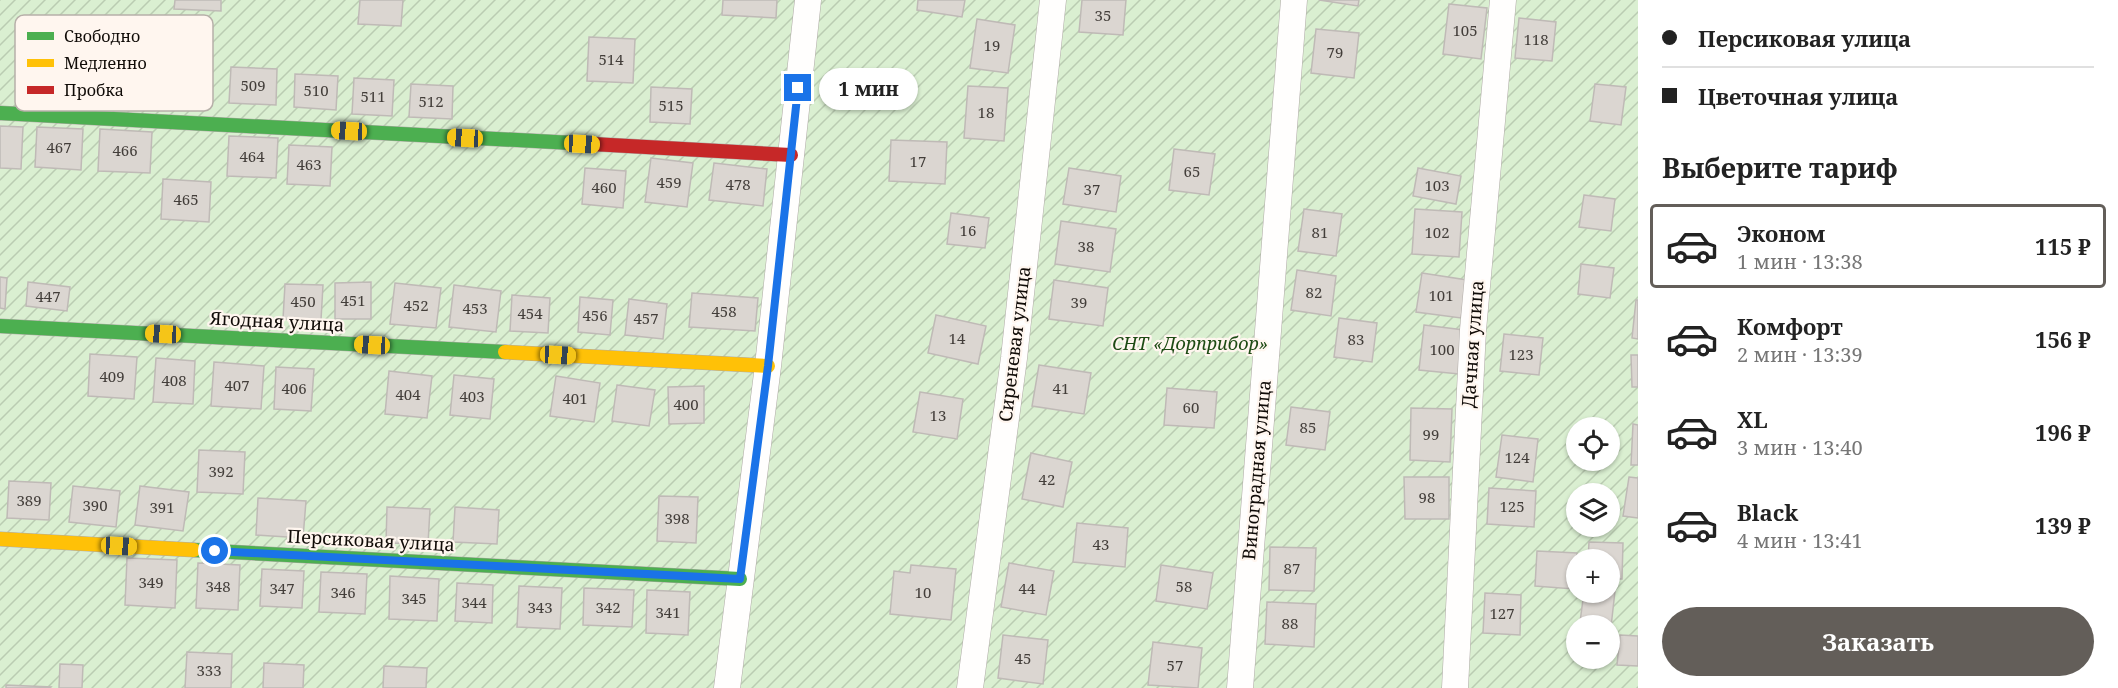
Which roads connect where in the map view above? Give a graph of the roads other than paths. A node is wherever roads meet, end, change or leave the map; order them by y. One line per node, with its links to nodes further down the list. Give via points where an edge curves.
1 (808, 0): 6 (street)
2 (1053, 0): 12 (street, Сиреневая улица, via 1014,358)
3 (1294, 0): 13 (street, Виноградная улица)
4 (1503, 0): 14 (street, Дачная улица, via 1473,330)
5 (0, 113): 6 (street)
6 (791, 155): 8 (street)
7 (0, 326): 8 (street, Ягодная улица)
8 (768, 366): 10 (street)
9 (0, 539): 10 (street, Персиковая улица)
10 (740, 579): 11 (street)
11 (727, 688)
12 (970, 688)
13 (1240, 688)
14 (1455, 688)

